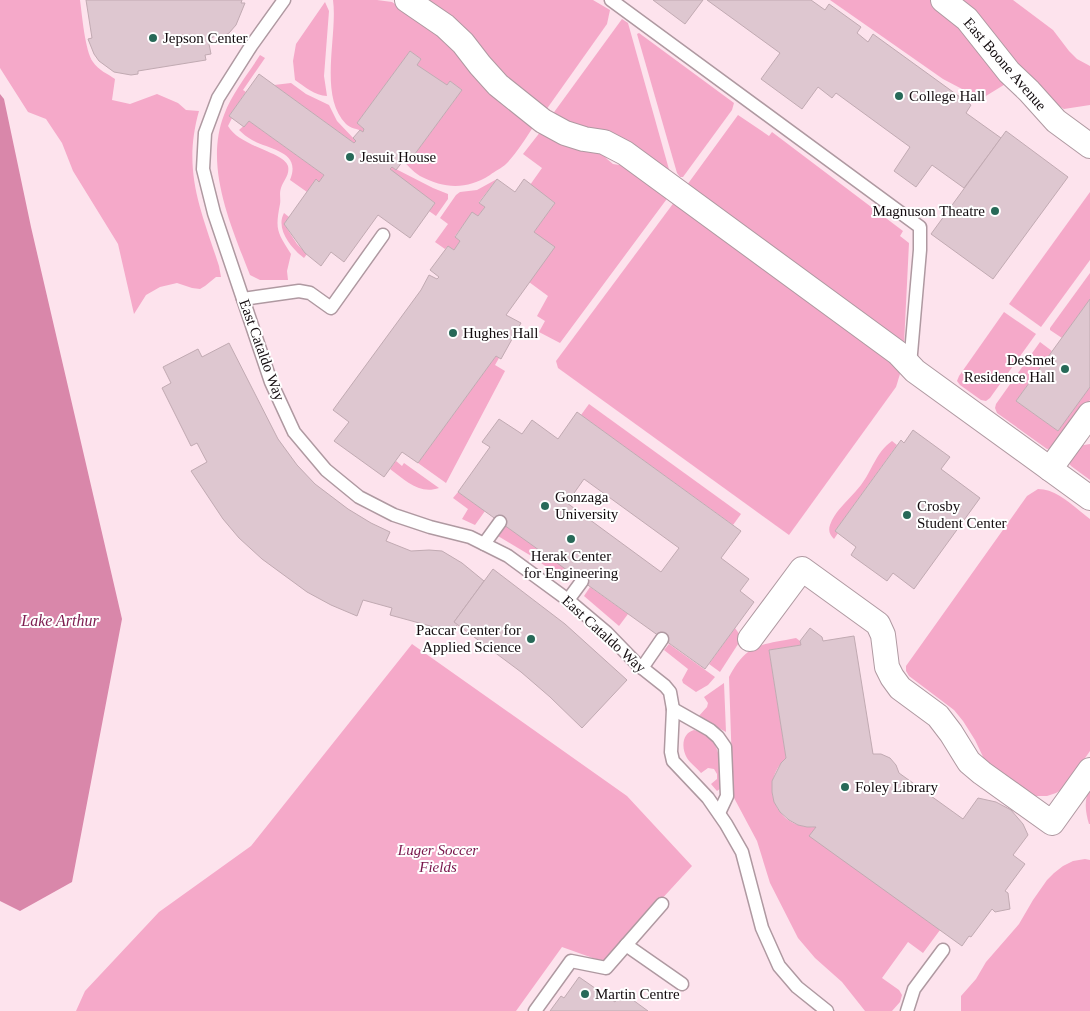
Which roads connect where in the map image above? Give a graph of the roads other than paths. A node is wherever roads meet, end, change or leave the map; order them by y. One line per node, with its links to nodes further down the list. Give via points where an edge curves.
1 (284, 0): 7 (lane, East Cataldo Way, via 218,98 205,133 203,169)
2 (407, 0): 8 (street, via 445,26 498,85 543,121 584,139 604,142 625,153 898,352)
3 (611, 0): 8 (lane, via 920,227)
4 (943, 0): 5 (street, East Boone Avenue, via 967,19 1009,72 1056,121)
5 (1090, 146)
6 (383, 235): 7 (lane, via 331,308 310,293 299,291)
7 (243, 299): 13 (lane, East Cataldo Way, via 270,382 294,432 326,470 359,497 394,515)
8 (910, 366): 10 (street)
9 (1090, 414): 10 (street)
10 (1050, 469): 11 (street)
11 (1090, 498)
12 (500, 522): 13 (lane)
13 (484, 544): 15 (lane, East Cataldo Way, via 508,556)
14 (582, 580): 15 (lane)
15 (568, 600): 18 (lane, East Cataldo Way)
16 (662, 639): 18 (lane)
17 (750, 639): 20 (street, via 802,569 878,624 892,678 900,688 938,716 969,762 1052,823)
18 (642, 668): 19 (lane, East Cataldo Way, via 670,692)
19 (672, 709): 21 (lane, East Cataldo Way, via 673,761); 21 (lane, via 710,730 725,747 727,796)
20 (1090, 770)
21 (719, 813): 27 (lane, East Cataldo Way, via 742,852 762,928 778,966 797,987)
22 (662, 904): 23 (lane)
23 (626, 945): 25 (lane); 26 (lane, via 606,968 571,961)
24 (943, 950): 28 (lane, via 914,989)
25 (682, 984)
26 (535, 1011)
27 (827, 1011)
28 (907, 1011)

